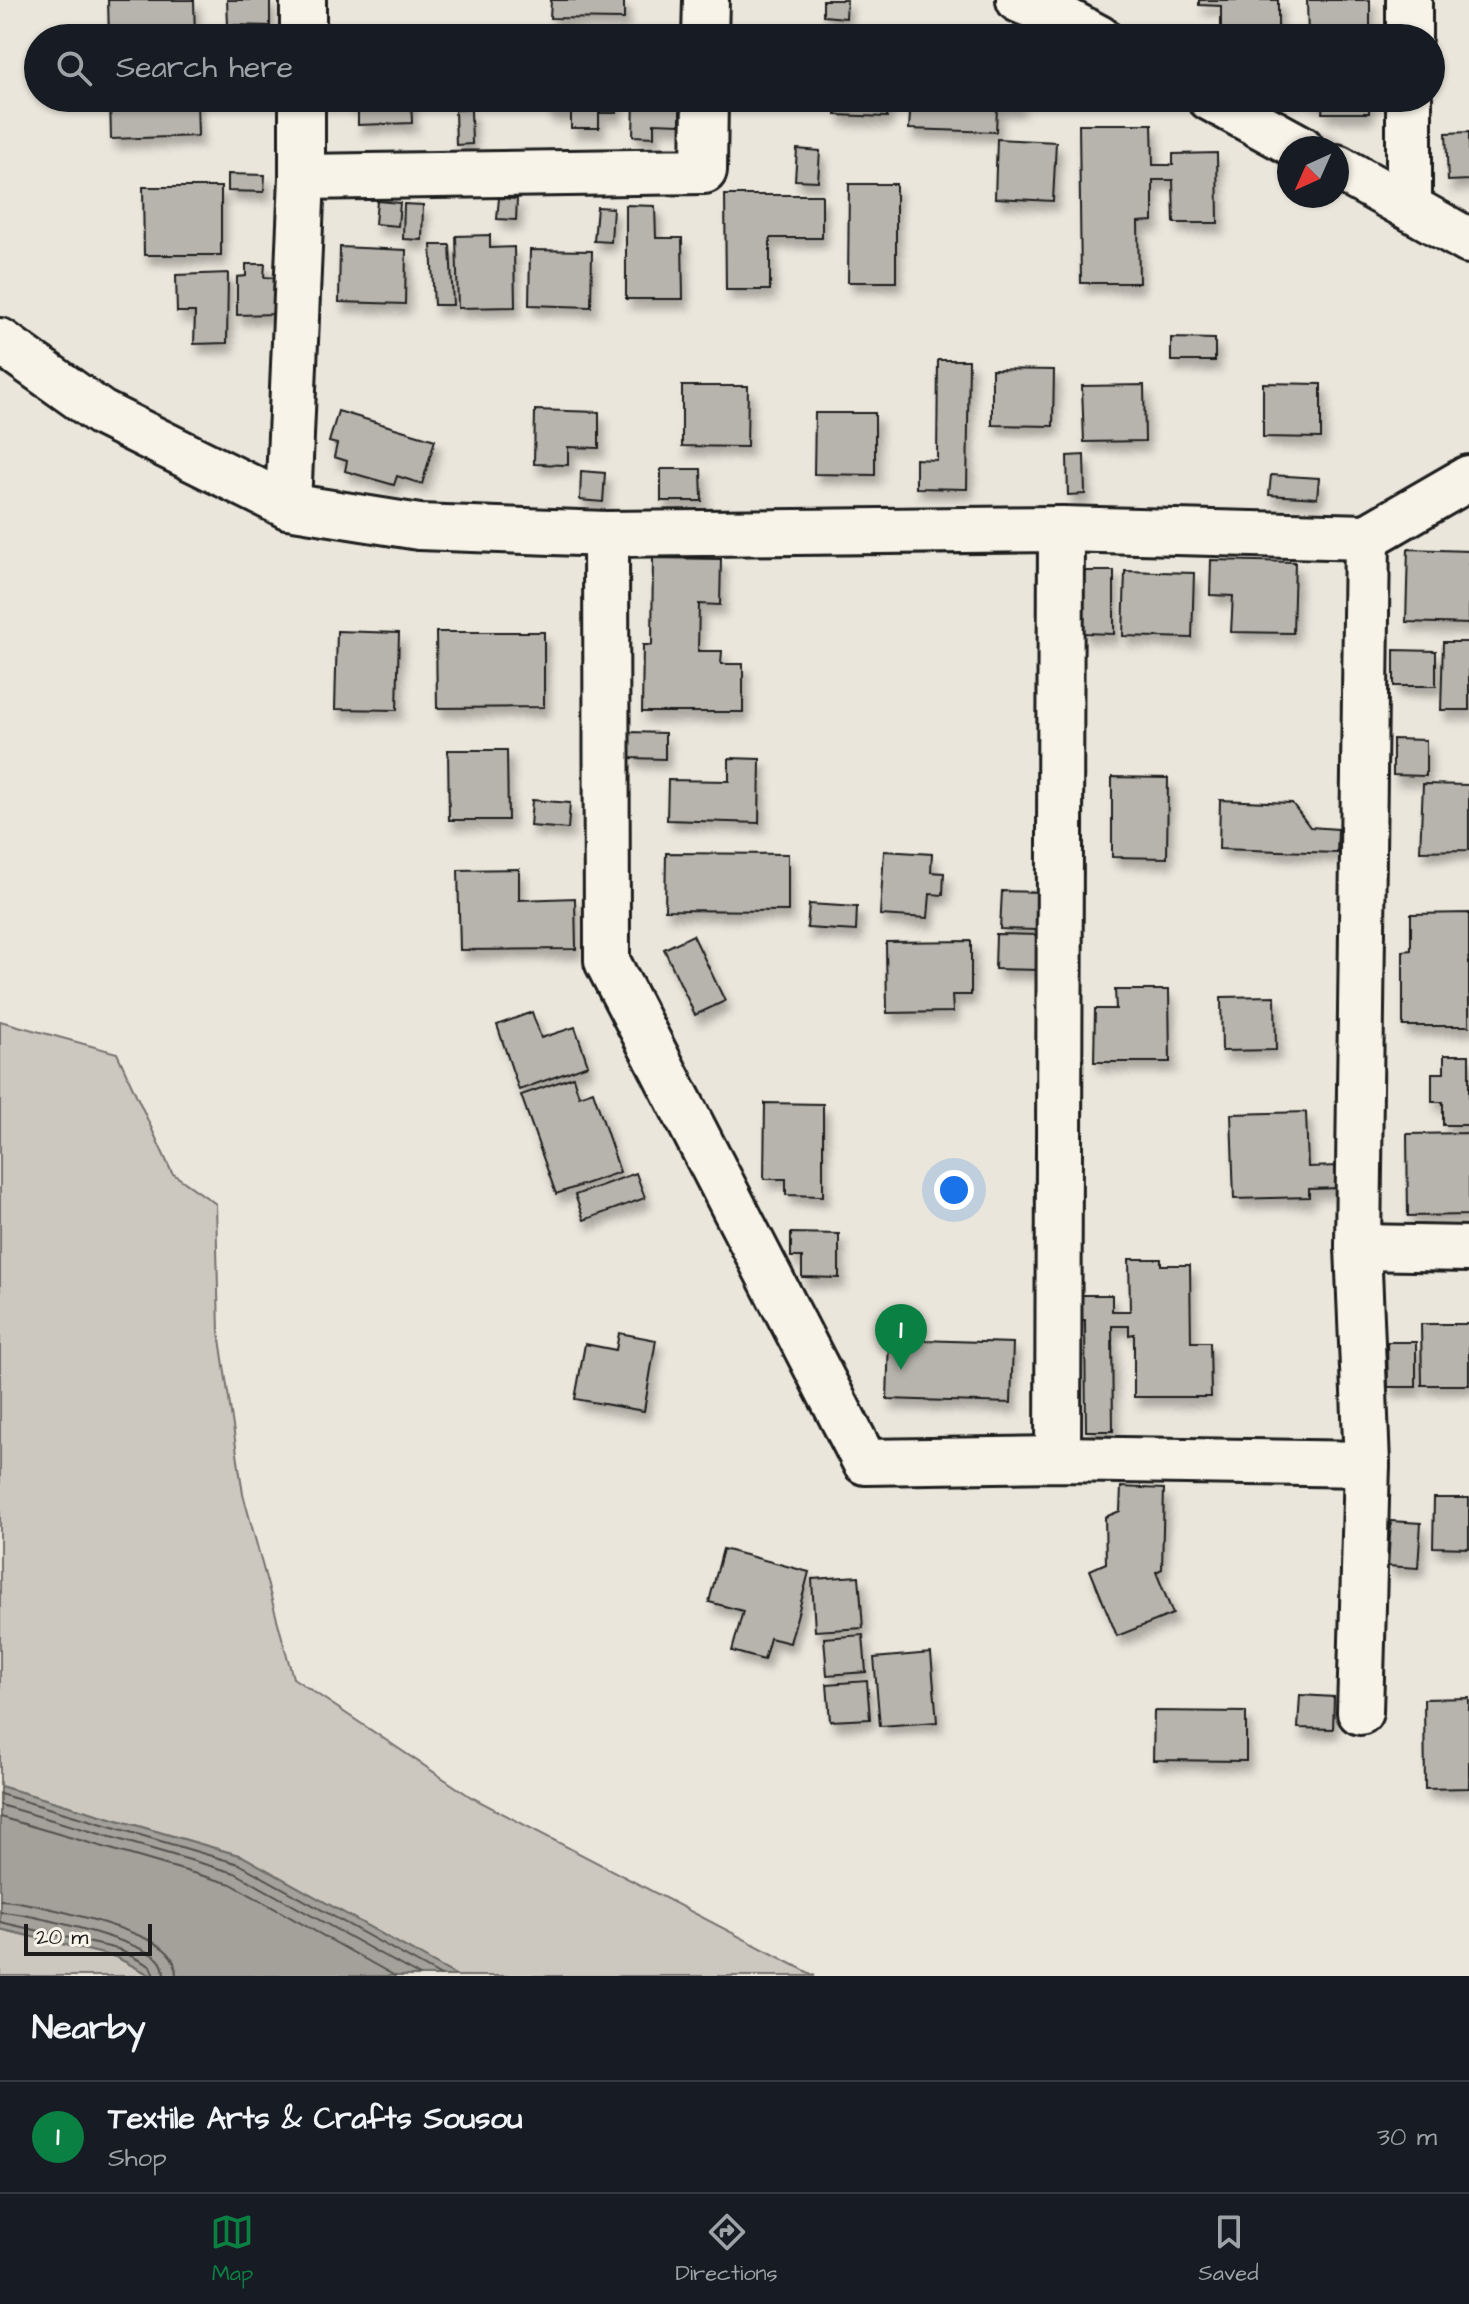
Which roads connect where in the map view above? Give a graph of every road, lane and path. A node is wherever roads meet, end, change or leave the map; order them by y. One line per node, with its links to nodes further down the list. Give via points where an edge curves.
1 (303, 0): 5 (street)
2 (706, 0): 6 (street)
3 (1019, 0): 7 (street)
4 (1409, 0): 8 (street)
5 (303, 24)
6 (705, 24)
7 (1073, 24)
8 (1409, 24)
9 (302, 112): 15 (street)
10 (705, 112): 15 (street, via 704,171)
11 (1235, 112): 13 (street)
12 (1409, 112): 16 (street)
13 (1279, 136)
14 (1349, 174): 16 (street)
15 (302, 177): 20 (street)
16 (1409, 207): 17 (street)
17 (1469, 241)
18 (0, 341): 20 (street, via 101,413)
19 (1469, 478): 23 (street)
20 (288, 506): 22 (street, via 419,527)
21 (1061, 529): 22 (street); 23 (street); 26 (street)
22 (606, 534): 26 (street, via 607,961 865,1462)
23 (1367, 537): 24 (street)
24 (1358, 1247): 25 (street); 27 (street)
25 (1469, 1249)
26 (1058, 1459): 27 (street)
27 (1367, 1464): 28 (street)
28 (1360, 1712)

